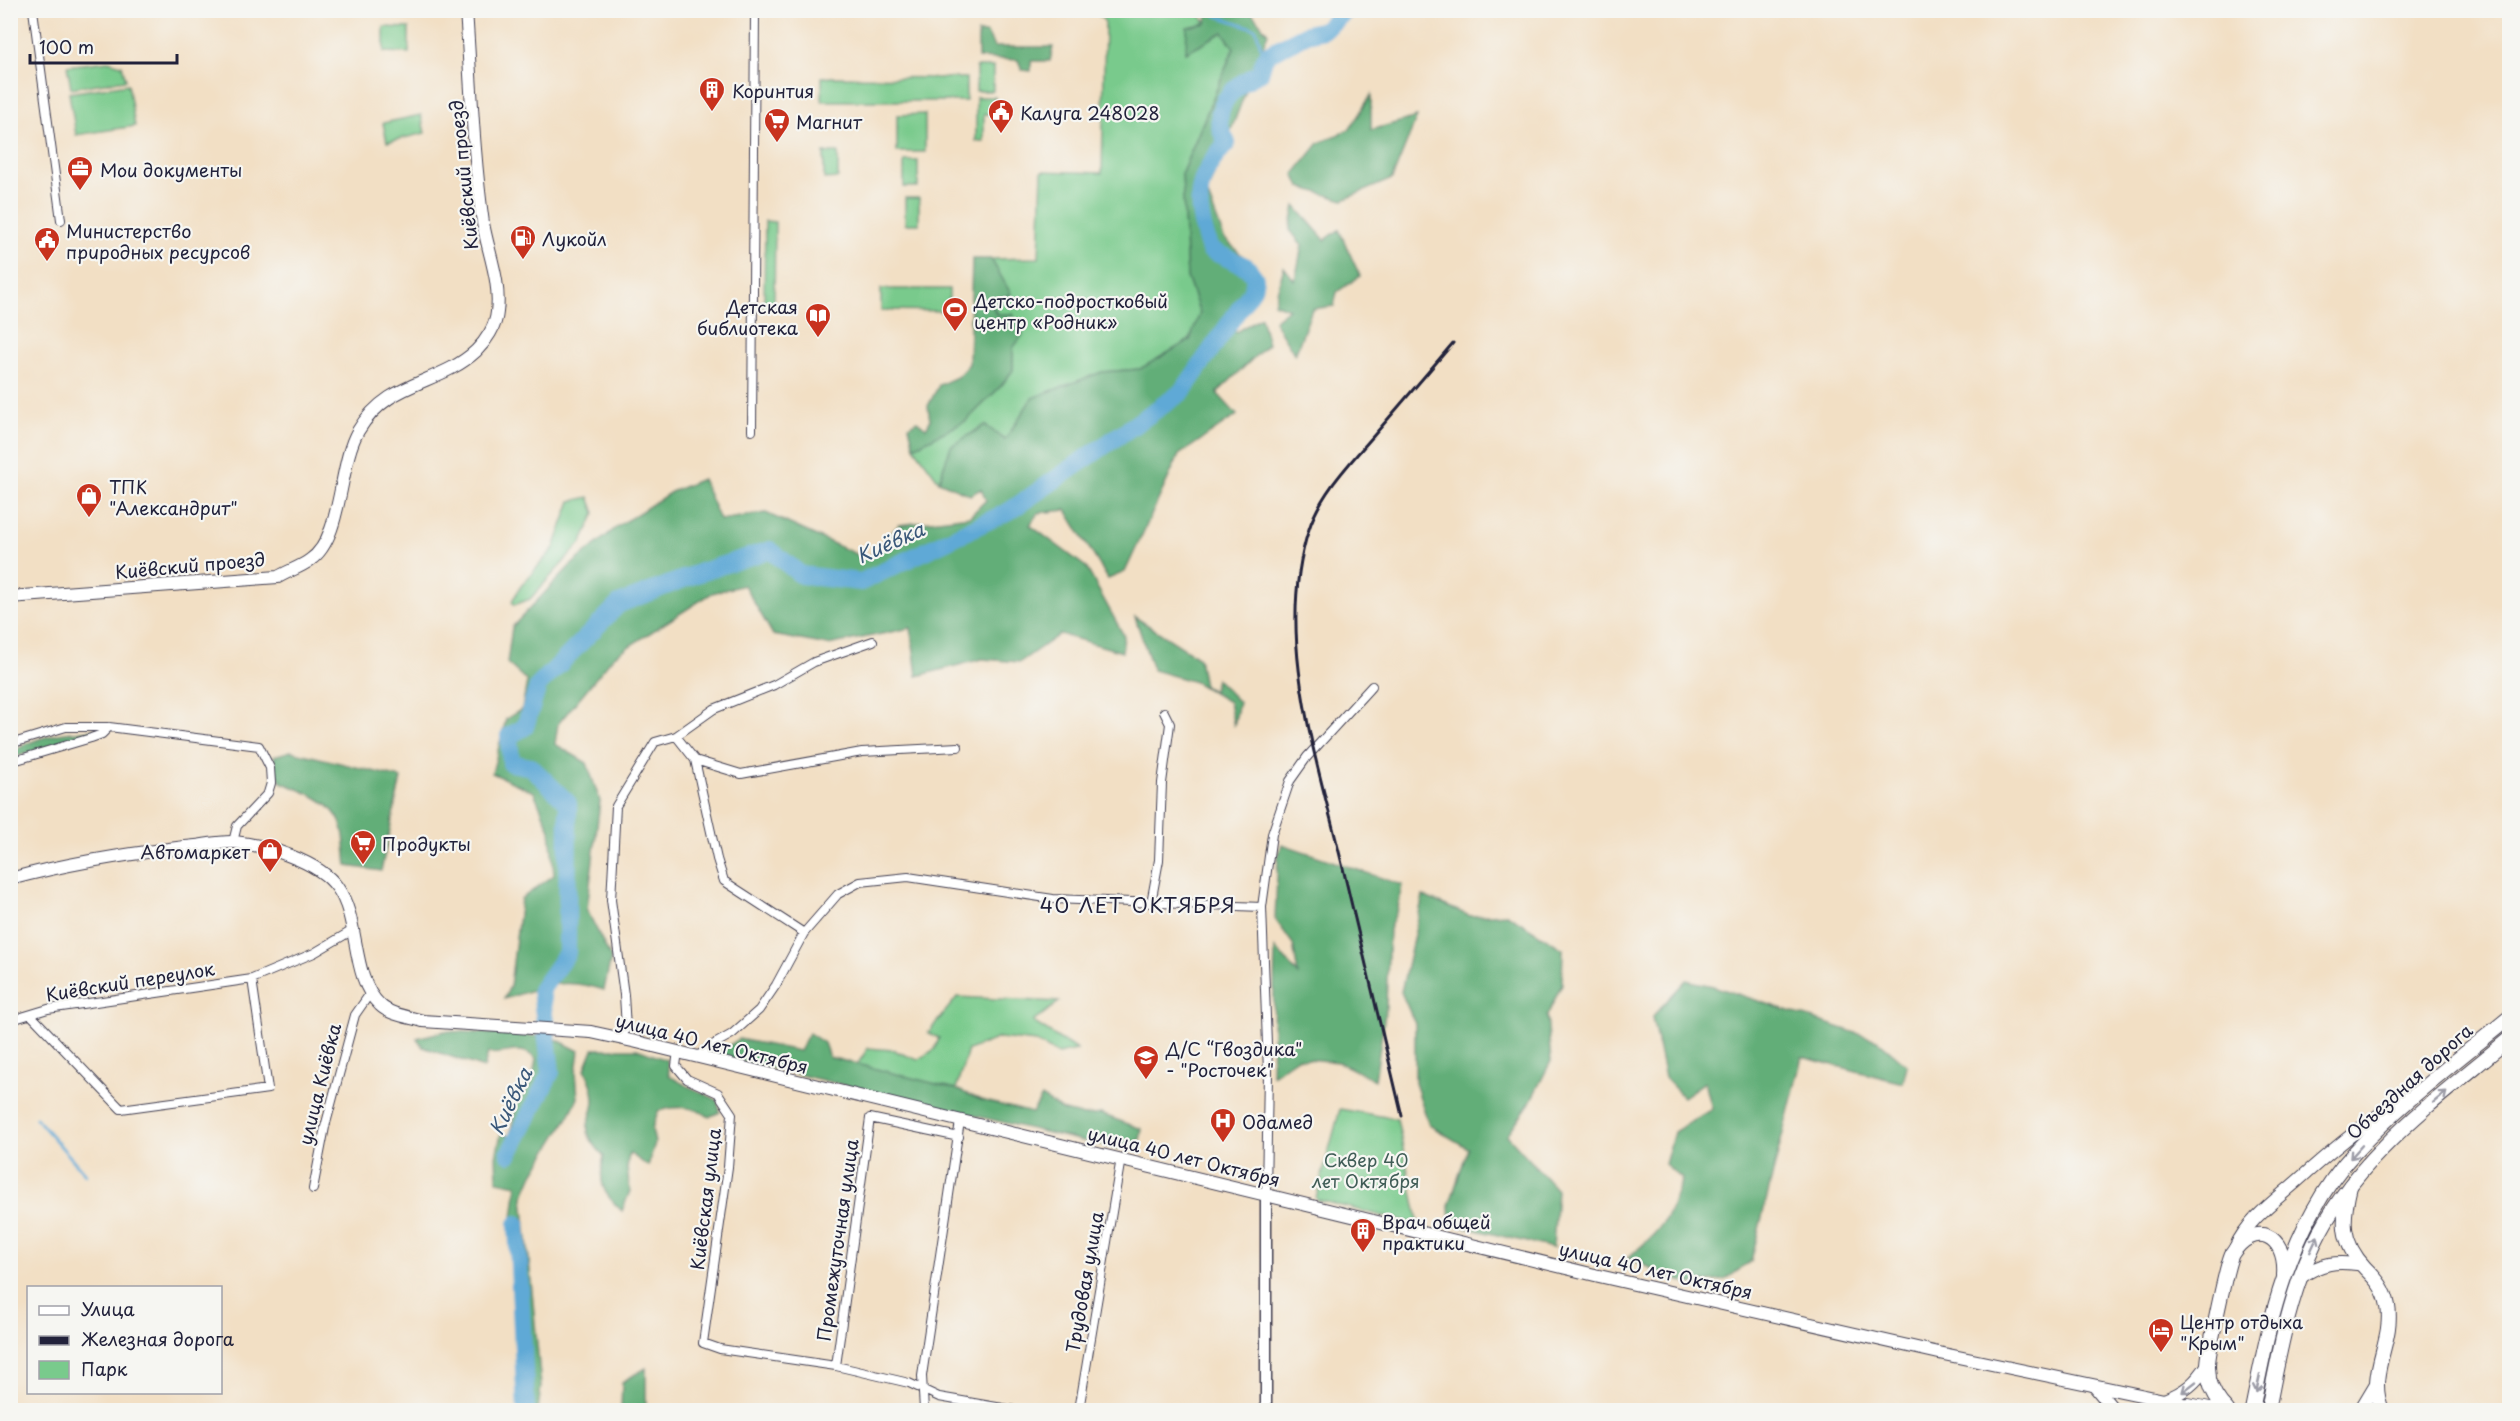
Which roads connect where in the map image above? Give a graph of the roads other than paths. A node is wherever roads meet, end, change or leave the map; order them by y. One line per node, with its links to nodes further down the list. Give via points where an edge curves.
1 (33, 10): 4 (street)
2 (466, 10): 6 (main road, Киёвский проезд, via 483,223 498,294 497,314 490,333 476,351 458,364 400,390 375,408 357,432 328,542 312,560 278,577)
3 (755, 10): 5 (street)
4 (61, 220)
5 (752, 431)
6 (10, 597)
7 (873, 641): 11 (street, via 814,662 774,685 714,709)
8 (1372, 686): 19 (street, via 1290,781 1272,834)
9 (1164, 712): 18 (street, via 1170,724 1162,783 1159,860)
10 (109, 727): 12 (street, via 66,727); 15 (street, via 91,738); 16 (street, via 259,746 270,768 271,783 268,793 237,826)
11 (676, 736): 14 (street); 28 (street, via 655,742 616,806 611,900 624,995 626,1028)
12 (10, 744)
13 (958, 747): 14 (street, via 862,752 741,774)
14 (695, 760): 21 (street, via 724,881)
15 (10, 762)
16 (233, 842): 17 (main road, via 129,854); 20 (main road, via 290,855 323,874 337,886)
17 (10, 879)
18 (1151, 903): 19 (street); 21 (street, via 1053,899 908,877 884,878 860,882 838,894)
19 (1262, 907): 37 (street, via 1268,1072)
20 (353, 930): 22 (street, Киёвский переулок, via 314,953); 23 (main road)
21 (804, 933): 30 (street, via 759,1010)
22 (252, 980): 24 (street, Киёвский переулок, via 48,1009); 24 (street, via 268,1089 121,1109)
23 (371, 992): 28 (main road, улица 40 лет Октября, via 381,1006 423,1021 580,1032); 36 (street, улица Киёвка, via 355,1015)
24 (31, 1015): 26 (street, Киёвский переулок)
25 (2510, 1017): 31 (main road, Объездная дорога)
26 (15, 1019)
27 (2510, 1038): 35 (main road, Объездная дорога, one-way to 27, via 2395,1135)
28 (621, 1039): 29 (main road, улица 40 лет Октября)
29 (678, 1051): 30 (main road, улица 40 лет Октября); 43 (street, Киёвская улица, via 676,1066 687,1079 718,1093 732,1114 703,1343 720,1349)
30 (698, 1056): 32 (main road, улица 40 лет Октября)
31 (2425, 1088): 38 (main road, via 2348,1136 2261,1213 2238,1240); 40 (main road, Объездная дорога, one-way to 40, via 2355,1152 2334,1179 2310,1217)
32 (960, 1121): 33 (street); 34 (main road, улица 40 лет Октября)
33 (959, 1137): 43 (street, Промежуточная улица, via 870,1118); 46 (street)
34 (1121, 1158): 37 (main road, улица 40 лет Октября); 50 (street, Трудовая улица)
35 (2350, 1186): 39 (main road, via 2343,1221 2345,1235); 41 (main road, Объездная дорога, one-way to 35, via 2327,1218)
36 (313, 1189)
37 (1266, 1194): 45 (main road, улица 40 лет Октября, via 1621,1281); 51 (street)
38 (2232, 1254): 40 (main road, via 2253,1237 2273,1238 2283,1254); 42 (main road)
39 (2363, 1265): 41 (main road, via 2325,1263); 44 (main road, via 2377,1279 2389,1310)
40 (2284, 1277): 55 (main road, Объездная дорога, one-way to 55)
41 (2300, 1278): 56 (main road, Объездная дорога)
42 (2208, 1364): 47 (main road, one-way to 47, via 2197,1381); 54 (main road, via 2213,1392)
43 (836, 1366): 46 (street)
44 (2375, 1385): 57 (main road); 58 (main road)
45 (2094, 1386): 47 (main road, улица 40 лет Октября); 52 (main road)
46 (923, 1389): 48 (street); 49 (street, via 939,1397)
47 (2167, 1406): 53 (main road)
48 (924, 1410)
49 (1014, 1410)
50 (1079, 1410)
51 (1266, 1410)
52 (2114, 1410)
53 (2216, 1410)
54 (2227, 1410)
55 (2252, 1410)
56 (2268, 1410)
57 (2360, 1410)
58 (2382, 1410)

